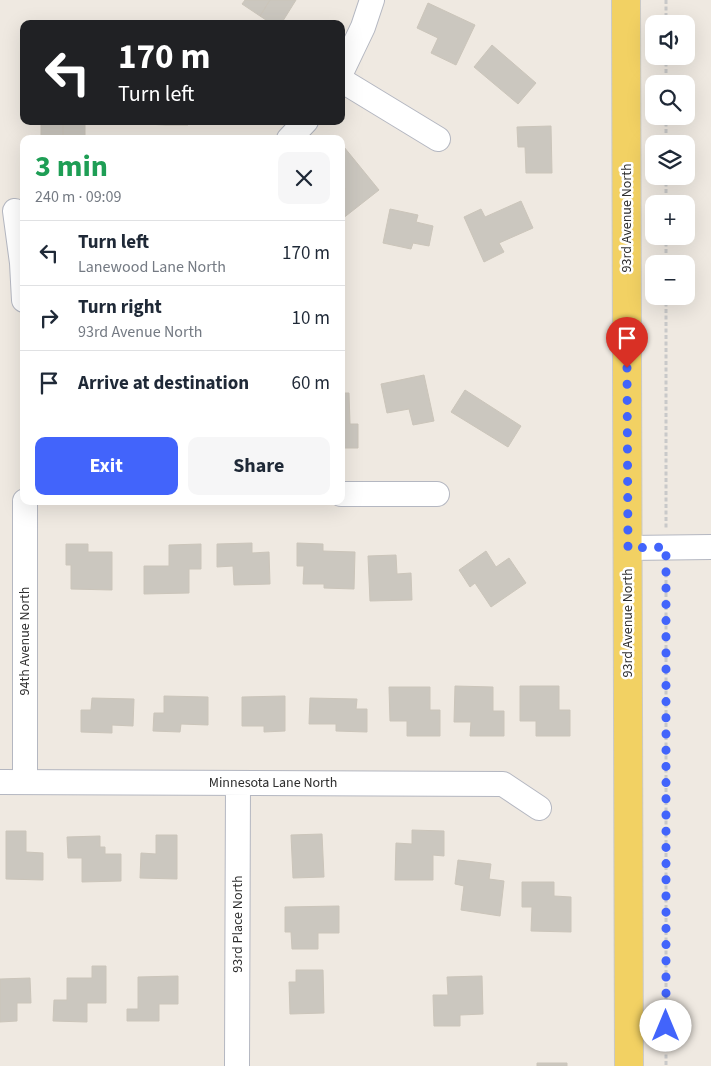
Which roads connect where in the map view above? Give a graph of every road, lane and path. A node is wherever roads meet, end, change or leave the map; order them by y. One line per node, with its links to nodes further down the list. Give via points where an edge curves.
1 (372, 0): 5 (street)
2 (626, 0): 18 (main road, 93rd Avenue North)
3 (666, 0): 4 (path)
4 (666, 15)
5 (345, 65)
6 (345, 82): 9 (street)
7 (302, 125): 8 (street)
8 (293, 135)
9 (438, 139)
10 (13, 211): 11 (street)
11 (20, 251)
12 (666, 305): 16 (path)
13 (345, 494): 14 (street)
14 (437, 494)
15 (25, 505): 20 (street, 94th Avenue North)
16 (666, 547): 17 (street); 18 (street); 25 (path)
17 (711, 547)
18 (628, 548): 24 (main road, 93rd Avenue North)
19 (0, 782): 20 (street, Minnesota Lane North)
20 (25, 782): 21 (street, Minnesota Lane North)
21 (238, 783): 22 (street, Minnesota Lane North, via 503,784); 23 (street, 93rd Place North)
22 (539, 808)
23 (237, 1066)
24 (629, 1066)
25 (666, 1066)

